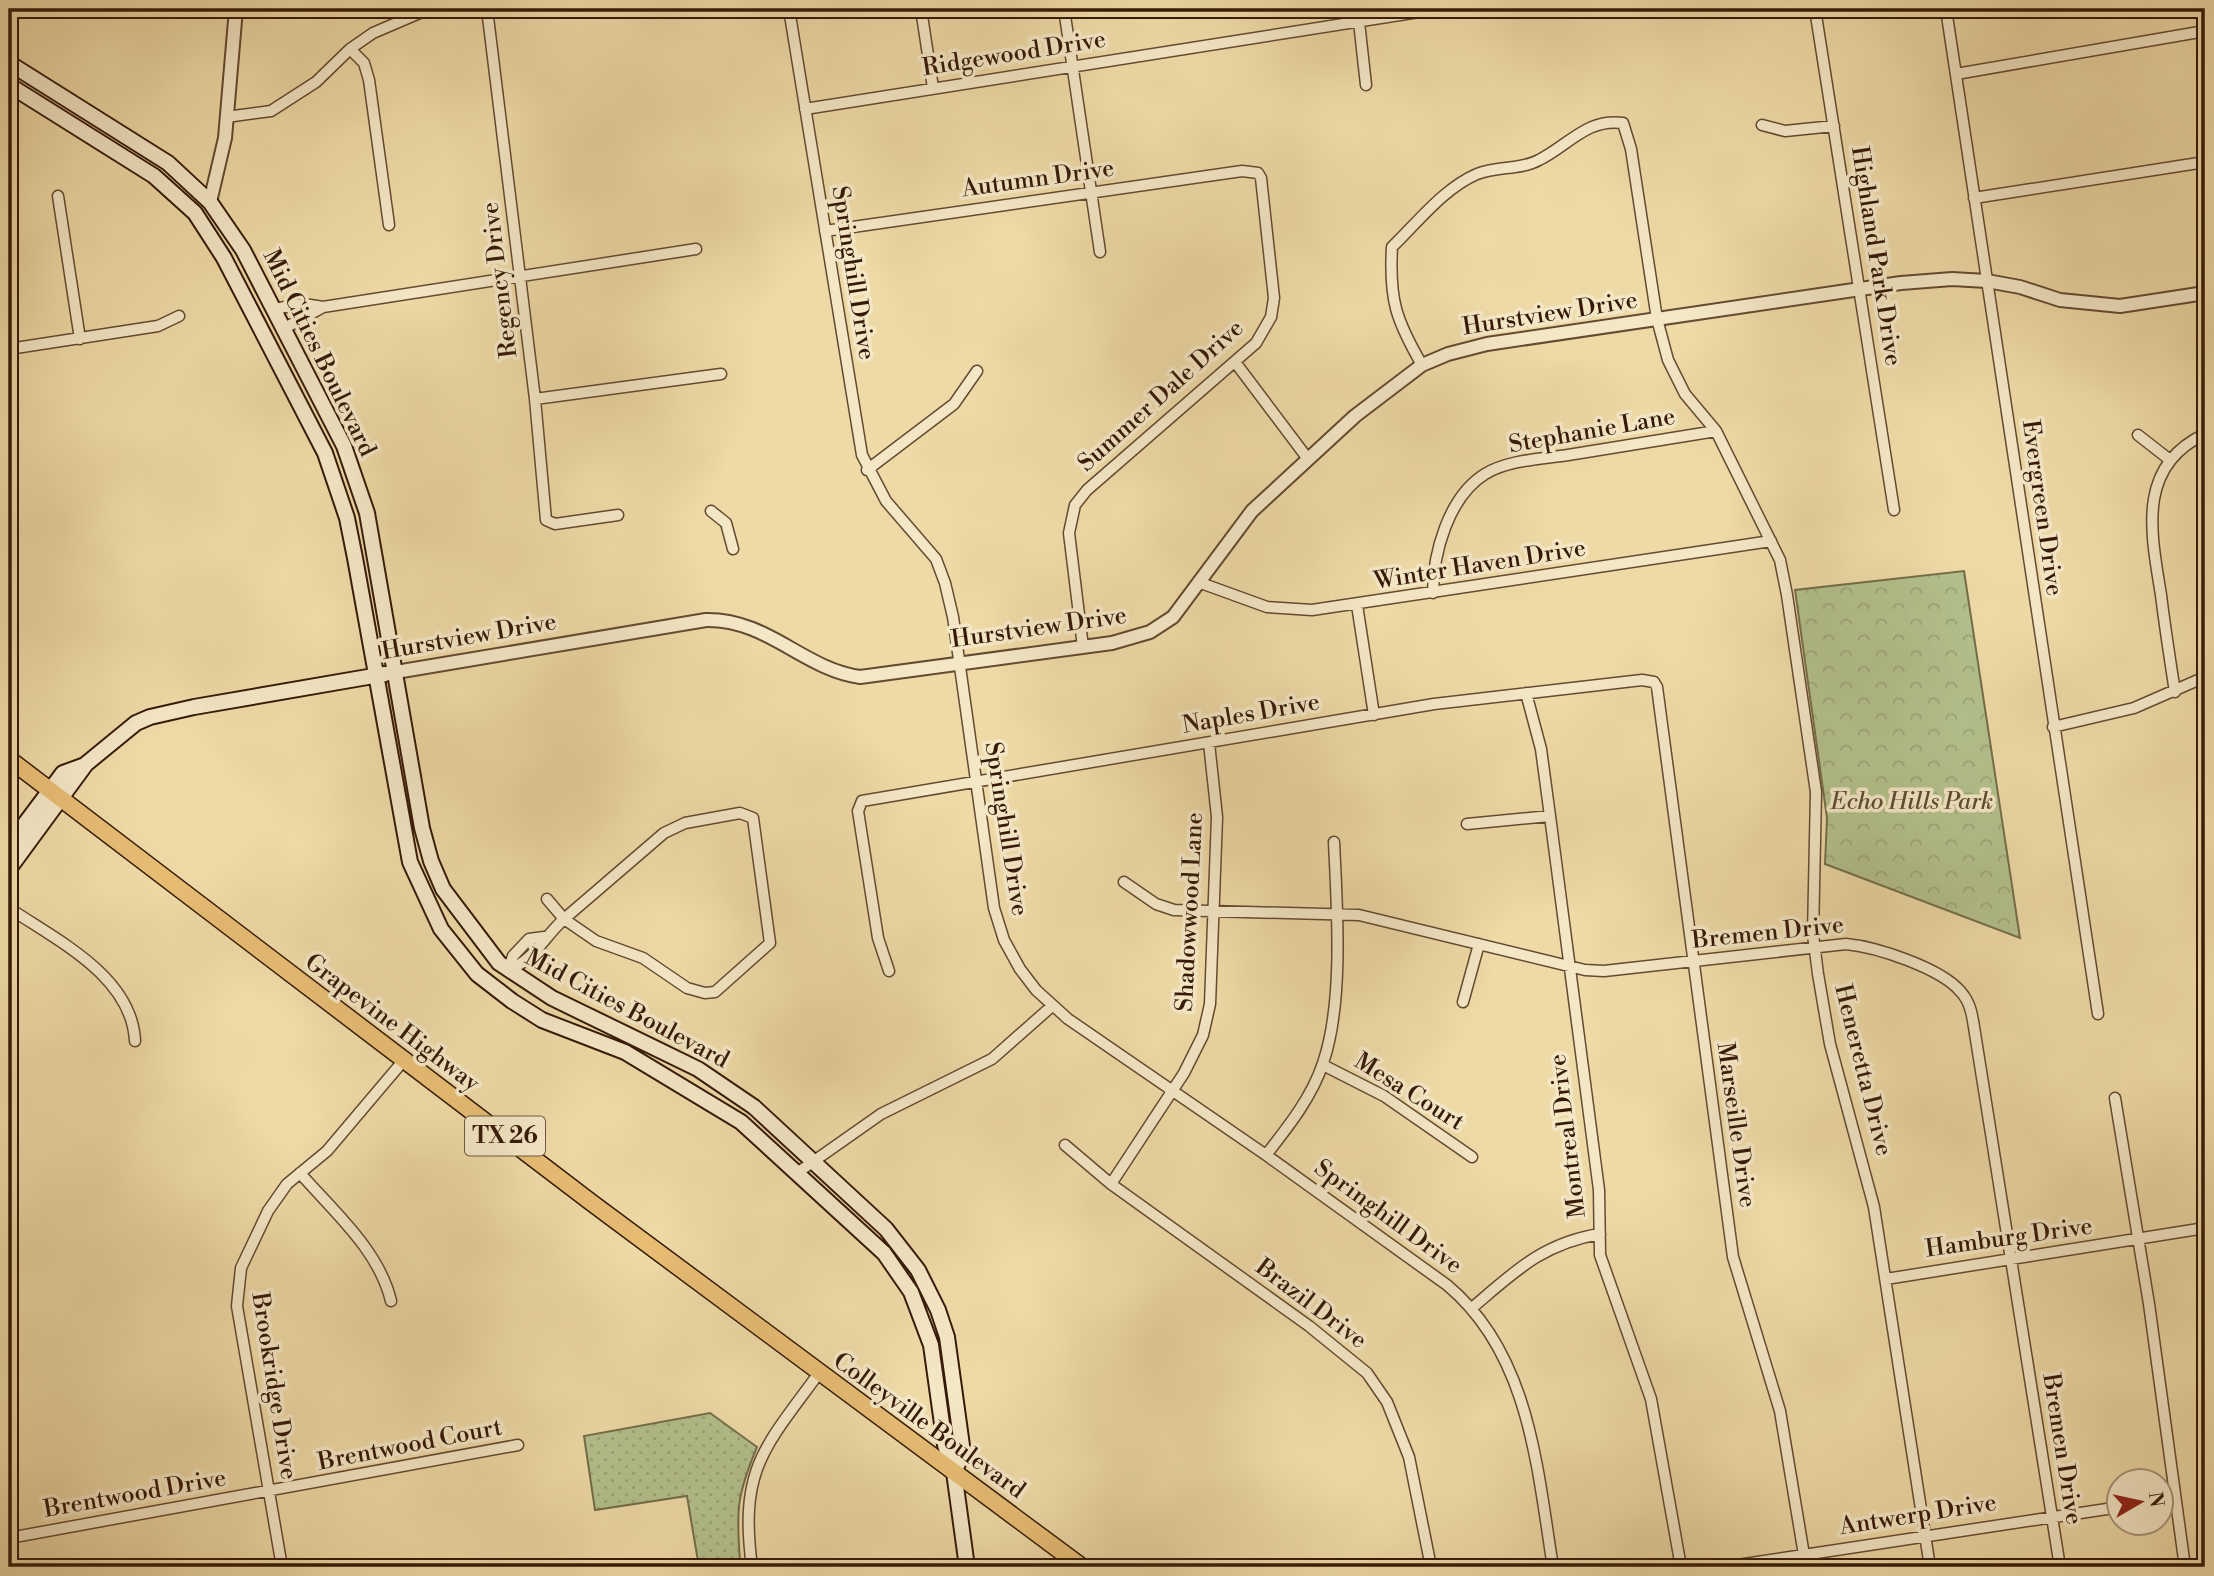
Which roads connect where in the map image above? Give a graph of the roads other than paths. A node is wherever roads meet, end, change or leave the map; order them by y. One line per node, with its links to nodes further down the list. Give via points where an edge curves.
1 (236, 9): 20 (street)
2 (429, 9): 12 (street, via 373,33)
3 (487, 9): 34 (street, Regency Drive)
4 (789, 9): 19 (street, Springhill Drive)
5 (921, 9): 18 (street)
6 (1064, 9): 14 (street)
7 (1438, 9): 10 (street, Ridgewood Drive)
8 (1815, 9): 22 (street, Highland Park Drive)
9 (1946, 9): 15 (street, Evergreen Drive)
10 (1359, 22): 14 (street, Ridgewood Drive); 17 (street)
11 (2205, 32): 15 (street)
12 (350, 49): 20 (street, via 316,82 271,111); 30 (street, via 364,63 369,80)
13 (9, 63): 29 (main road, Mid Cities Boulevard, via 168,163)
14 (1072, 66): 18 (street, Ridgewood Drive); 26 (street)
15 (1956, 74): 28 (street, Evergreen Drive)
16 (9, 85): 24 (main road, Mid Cities Boulevard)
17 (1366, 85)
18 (933, 88): 19 (street, Ridgewood Drive)
19 (805, 109): 31 (street, Springhill Drive)
20 (226, 117): 29 (street)
21 (1762, 125): 22 (street, via 1785,131)
22 (1834, 126): 36 (street, Highland Park Drive)
23 (2205, 162): 28 (street)
24 (145, 170): 29 (main road, via 161,173 190,198); 57 (main road, Mid Cities Boulevard, via 195,214 224,258 325,453)
25 (1258, 173): 26 (street, Autumn Drive, via 1241,171); 45 (street, Summer Dale Drive, via 1274,307 1256,343)
26 (1091, 193): 31 (street, Autumn Drive); 33 (street)
27 (58, 196): 43 (street)
28 (1975, 198): 35 (street, Evergreen Drive)
29 (210, 202): 39 (main road, Mid Cities Boulevard, via 243,250)
30 (388, 225)
31 (825, 231): 55 (street, Springhill Drive)
32 (696, 249): 34 (street)
33 (1100, 252)
34 (519, 276): 38 (street); 49 (street, Regency Drive)
35 (1987, 281): 36 (street, Hurstview Drive, via 1952,279); 37 (street, Hurstview Drive, via 2060,300 2120,306); 75 (street, Evergreen Drive)
36 (1861, 289): 41 (street, Hurstview Drive); 58 (street, Highland Park Drive)
37 (2205, 293)
38 (323, 307): 39 (street, via 304,304); 42 (street)
39 (273, 309): 42 (main road, Mid Cities Boulevard)
40 (178, 316): 43 (street, via 158,326)
41 (1657, 319): 46 (street, Hurstview Drive, via 1487,344); 46 (street, Heneretta Drive, via 1631,149 1623,123 1605,120 1586,127 1564,148 1535,163 1498,167 1473,176 1438,202 1392,247 1390,278 1399,326); 50 (street, Heneretta Drive, via 1668,360 1685,394)
42 (283, 329): 56 (main road, Mid Cities Boulevard)
43 (80, 338): 44 (street)
44 (9, 349)
45 (1235, 362): 53 (street); 66 (street, Summer Dale Drive, via 1075,505 1069,533)
46 (1423, 365): 53 (street, Hurstview Drive, via 1355,416)
47 (977, 371): 55 (street, via 954,404)
48 (721, 374): 49 (street)
49 (535, 399): 60 (street, Regency Drive, via 546,520 572,523)
50 (1716, 431): 61 (street, Heneretta Drive); 64 (street, Stephanie Lane, via 1524,462 1486,473 1466,493 1444,532 1433,573)
51 (2205, 434): 54 (street)
52 (2138, 435): 54 (street)
53 (1308, 459): 63 (street, Hurstview Drive, via 1252,511)
54 (2170, 460): 72 (street, via 2158,481 2152,536)
55 (867, 470): 67 (street, Springhill Drive, via 886,501 936,559)
56 (356, 478): 57 (main road); 68 (main road, Mid Cities Boulevard)
57 (336, 484): 69 (main road, Mid Cities Boulevard, via 355,558)
58 (1894, 510)
59 (711, 511): 62 (street, via 726,523)
60 (618, 515)
61 (1771, 541): 64 (street, Winter Haven Drive); 94 (street, Heneretta Drive, via 1787,595 1816,792)
62 (733, 549)
63 (1198, 582): 65 (street, Winter Haven Drive, via 1233,597 1289,610); 66 (street, Hurstview Drive, via 1163,626 1136,638)
64 (1433, 593): 65 (street, Winter Haven Drive)
65 (1357, 605): 74 (street)
66 (1083, 647): 67 (street, Hurstview Drive)
67 (960, 662): 68 (street, Hurstview Drive, via 860,677 840,674 746,624 706,620); 78 (street, Springhill Drive)
68 (396, 672): 69 (main road, Hurstview Drive); 80 (main road, Mid Cities Boulevard)
69 (376, 676): 79 (main road, Hurstview Drive, via 150,717 122,732); 81 (main road, Mid Cities Boulevard)
70 (2205, 677): 72 (street)
71 (1654, 682): 73 (street, Naples Drive); 95 (street, Marseille Drive)
72 (2175, 692): 75 (street, via 2120,713)
73 (1526, 693): 74 (street, Naples Drive); 82 (street, Montreal Drive, via 1541,749)
74 (1374, 715): 76 (street, Naples Drive)
75 (2053, 727): 102 (street, Evergreen Drive)
76 (1209, 743): 78 (street, Naples Drive); 90 (street, Shadowwood Lane, via 1217,817)
77 (9, 759): 79 (main road, Grapevine Highway / TX 26)
78 (976, 781): 98 (street, Naples Drive, via 865,800 859,806 878,938); 101 (street, Springhill Drive, via 998,923 1020,969)
79 (54, 794): 85 (main road); 86 (main road); 104 (main road, Grapevine Highway / TX 26)
80 (419, 809): 81 (main road); 97 (main road, Mid Cities Boulevard, via 431,862 443,889 490,954)
81 (400, 813): 99 (main road, Mid Cities Boulevard, via 410,862 441,929 465,961)
82 (1550, 816): 83 (street); 96 (street, Montreal Drive)
83 (1467, 824)
84 (1334, 842): 91 (street)
85 (9, 845)
86 (9, 869)
87 (1124, 882): 90 (street, Bremen Drive, via 1156,904)
88 (547, 899): 92 (street)
89 (9, 908): 103 (street, via 111,983 132,1018)
90 (1214, 911): 91 (street, Bremen Drive); 106 (street, Shadowwood Lane, via 1210,1004 1203,1035)
91 (1337, 914): 93 (street, Bremen Drive, via 1385,919); 105 (street, via 1334,1002)
92 (564, 919): 92 (street, via 674,828 740,813 753,818 770,943 715,992 687,988 643,958 596,941); 97 (street, via 523,965)
93 (1479, 944): 96 (street, Bremen Drive); 100 (street)
94 (1815, 947): 95 (street, Bremen Drive); 118 (street, Bremen Drive, via 1857,945 1895,956 1941,976 1969,1003); 119 (street, Heneretta Drive, via 1830,1044 1867,1178)
95 (1692, 961): 96 (street, Bremen Drive, via 1604,971); 133 (street, Marseille Drive, via 1733,1257 1780,1411)
96 (1569, 968): 116 (street, Montreal Drive, via 1599,1190)
97 (508, 970): 99 (main road); 111 (main road, Mid Cities Boulevard, via 552,998 698,1069 754,1107)
98 (889, 971)
99 (495, 988): 113 (main road, Mid Cities Boulevard, via 542,1020 625,1052 713,1104)
100 (1463, 1002)
101 (1052, 1006): 106 (street, Springhill Drive); 111 (street, via 992,1059 880,1114)
102 (2098, 1014)
103 (135, 1041)
104 (404, 1060): 112 (street, Brookridge Drive, via 327,1151); 122 (main road, Grapevine Highway / TX 26)
105 (1323, 1065): 109 (street, via 1303,1104); 110 (street, Mesa Court, via 1384,1096)
106 (1173, 1091): 109 (street, Springhill Drive); 114 (street, Shadowwood Lane)
107 (2115, 1098): 117 (street)
108 (1065, 1144): 114 (street, Brazil Drive)
109 (1266, 1154): 121 (street, Springhill Drive)
110 (1472, 1157)
111 (813, 1161): 113 (street); 126 (main road, Mid Cities Boulevard, via 886,1229 918,1270 938,1310 951,1361 963,1453)
112 (300, 1173): 120 (street, via 371,1256 386,1279); 127 (street, Brookridge Drive, via 268,1211 241,1268 236,1292)
113 (797, 1173): 126 (main road, Mid Cities Boulevard, via 884,1254 911,1292 931,1345 945,1445)
114 (1111, 1184): 139 (street, Brazil Drive, via 1309,1326 1367,1374 1387,1402 1409,1457)
115 (2205, 1228): 117 (street, Hamburg Drive)
116 (1600, 1234): 121 (street, via 1572,1239 1536,1256); 141 (street, Montreal Drive, via 1604,1275 1656,1420)
117 (2138, 1240): 118 (street, Hamburg Drive); 125 (street)
118 (2011, 1257): 119 (street, Hamburg Drive); 130 (street, Bremen Drive)
119 (1886, 1279): 131 (street, Heneretta Drive)
120 (391, 1301)
121 (1472, 1308): 140 (street, Springhill Drive, via 1487,1325 1513,1374 1530,1436)
122 (750, 1321): 123 (main road, Colleyville Boulevard / TX 26)
123 (820, 1373): 126 (main road, Colleyville Boulevard / TX 26); 134 (street, via 775,1433 753,1478 747,1508)
124 (517, 1445): 127 (street, Brentwood Court)
125 (2170, 1468)
126 (954, 1472): 137 (main road); 138 (main road, Colleyville Boulevard / TX 26)
127 (269, 1493): 132 (street, Brentwood Drive); 135 (street, Brookridge Drive)
128 (2176, 1507): 146 (street)
129 (2106, 1509): 130 (street, Antwerp Drive)
130 (2052, 1516): 131 (street, Antwerp Drive); 145 (street, Bremen Drive)
131 (1926, 1535): 133 (street, Antwerp Drive); 144 (street, Heneretta Drive)
132 (9, 1538)
133 (1804, 1555): 142 (street, Antwerp Drive); 143 (street, Marseille Drive)
134 (752, 1566): 136 (street)
135 (282, 1567)
136 (735, 1567)
137 (967, 1567)
138 (1082, 1567)
139 (1431, 1567)
140 (1553, 1567)
141 (1681, 1567)
142 (1724, 1567)
143 (1806, 1567)
144 (1930, 1567)
145 (2060, 1567)
146 (2185, 1567)

